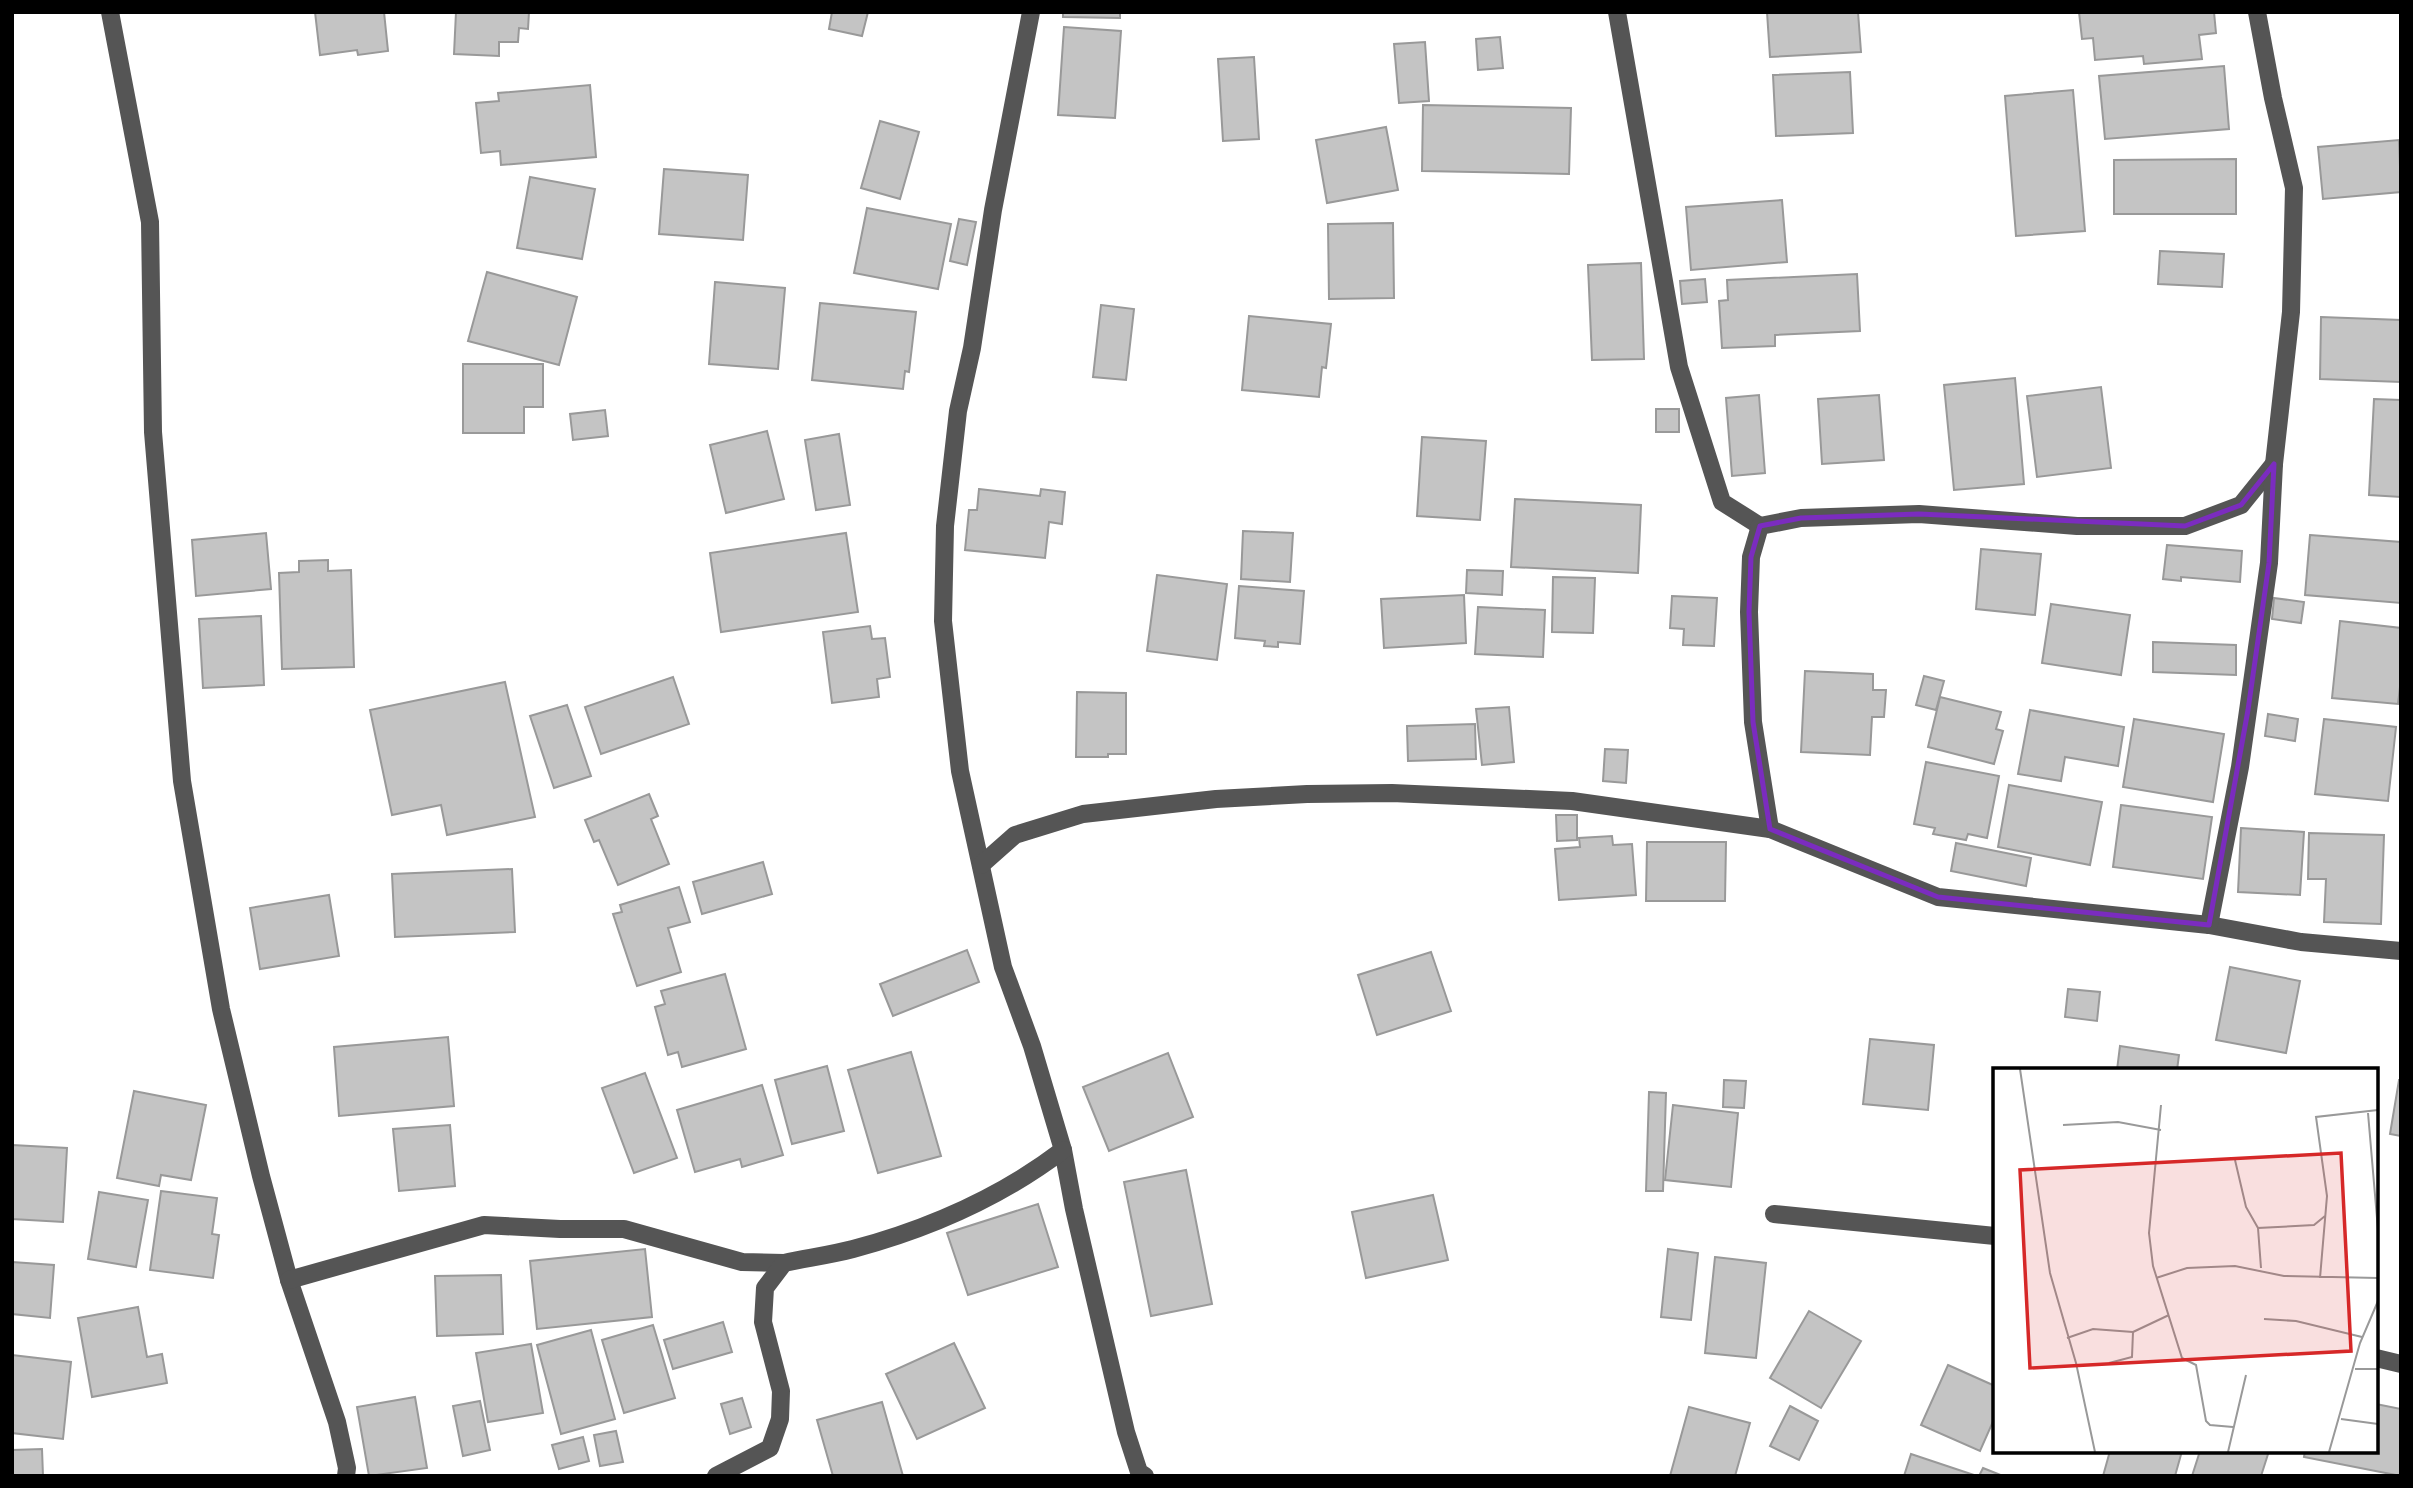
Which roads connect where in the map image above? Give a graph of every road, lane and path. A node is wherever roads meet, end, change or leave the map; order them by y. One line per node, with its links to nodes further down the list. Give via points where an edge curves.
1 (110, 12): 15 (street, via 150,222 153,432 182,781 221,1009)
2 (1031, 12): 8 (street, via 958,411 945,526 943,621 951,704)
3 (1617, 12): 6 (street, via 1679,367 1722,502)
4 (2257, 12): 5 (street, via 2294,188 2291,312)
5 (2274, 464): 6 (street, via 2242,505 2185,526 2077,526 1919,514 1801,518); 9 (street, via 2269,563 2240,767)
6 (1760, 526): 7 (street, via 1751,556 1749,612 1753,722)
7 (1770, 828): 8 (street, via 1572,801 1307,794 1083,814 1015,835); 9 (street, via 1938,897)
8 (981, 865): 11 (street, via 1003,967)
9 (2209, 925): 10 (street, via 2301,942)
10 (2401, 951)
11 (1063, 1150): 14 (street, via 1030,1175 941,1220 853,1249); 20 (street, via 1126,1432 1139,1472)
12 (1774, 1214): 13 (street)
13 (1993, 1236)
14 (784, 1262): 15 (street, via 742,1262 624,1228 484,1225); 19 (street, via 765,1288 763,1322 781,1391 780,1419 770,1448)
15 (289, 1280): 18 (street, via 337,1422)
16 (2378, 1358): 17 (street)
17 (2401, 1364)
18 (346, 1476)
19 (716, 1476)
20 (1145, 1476)

